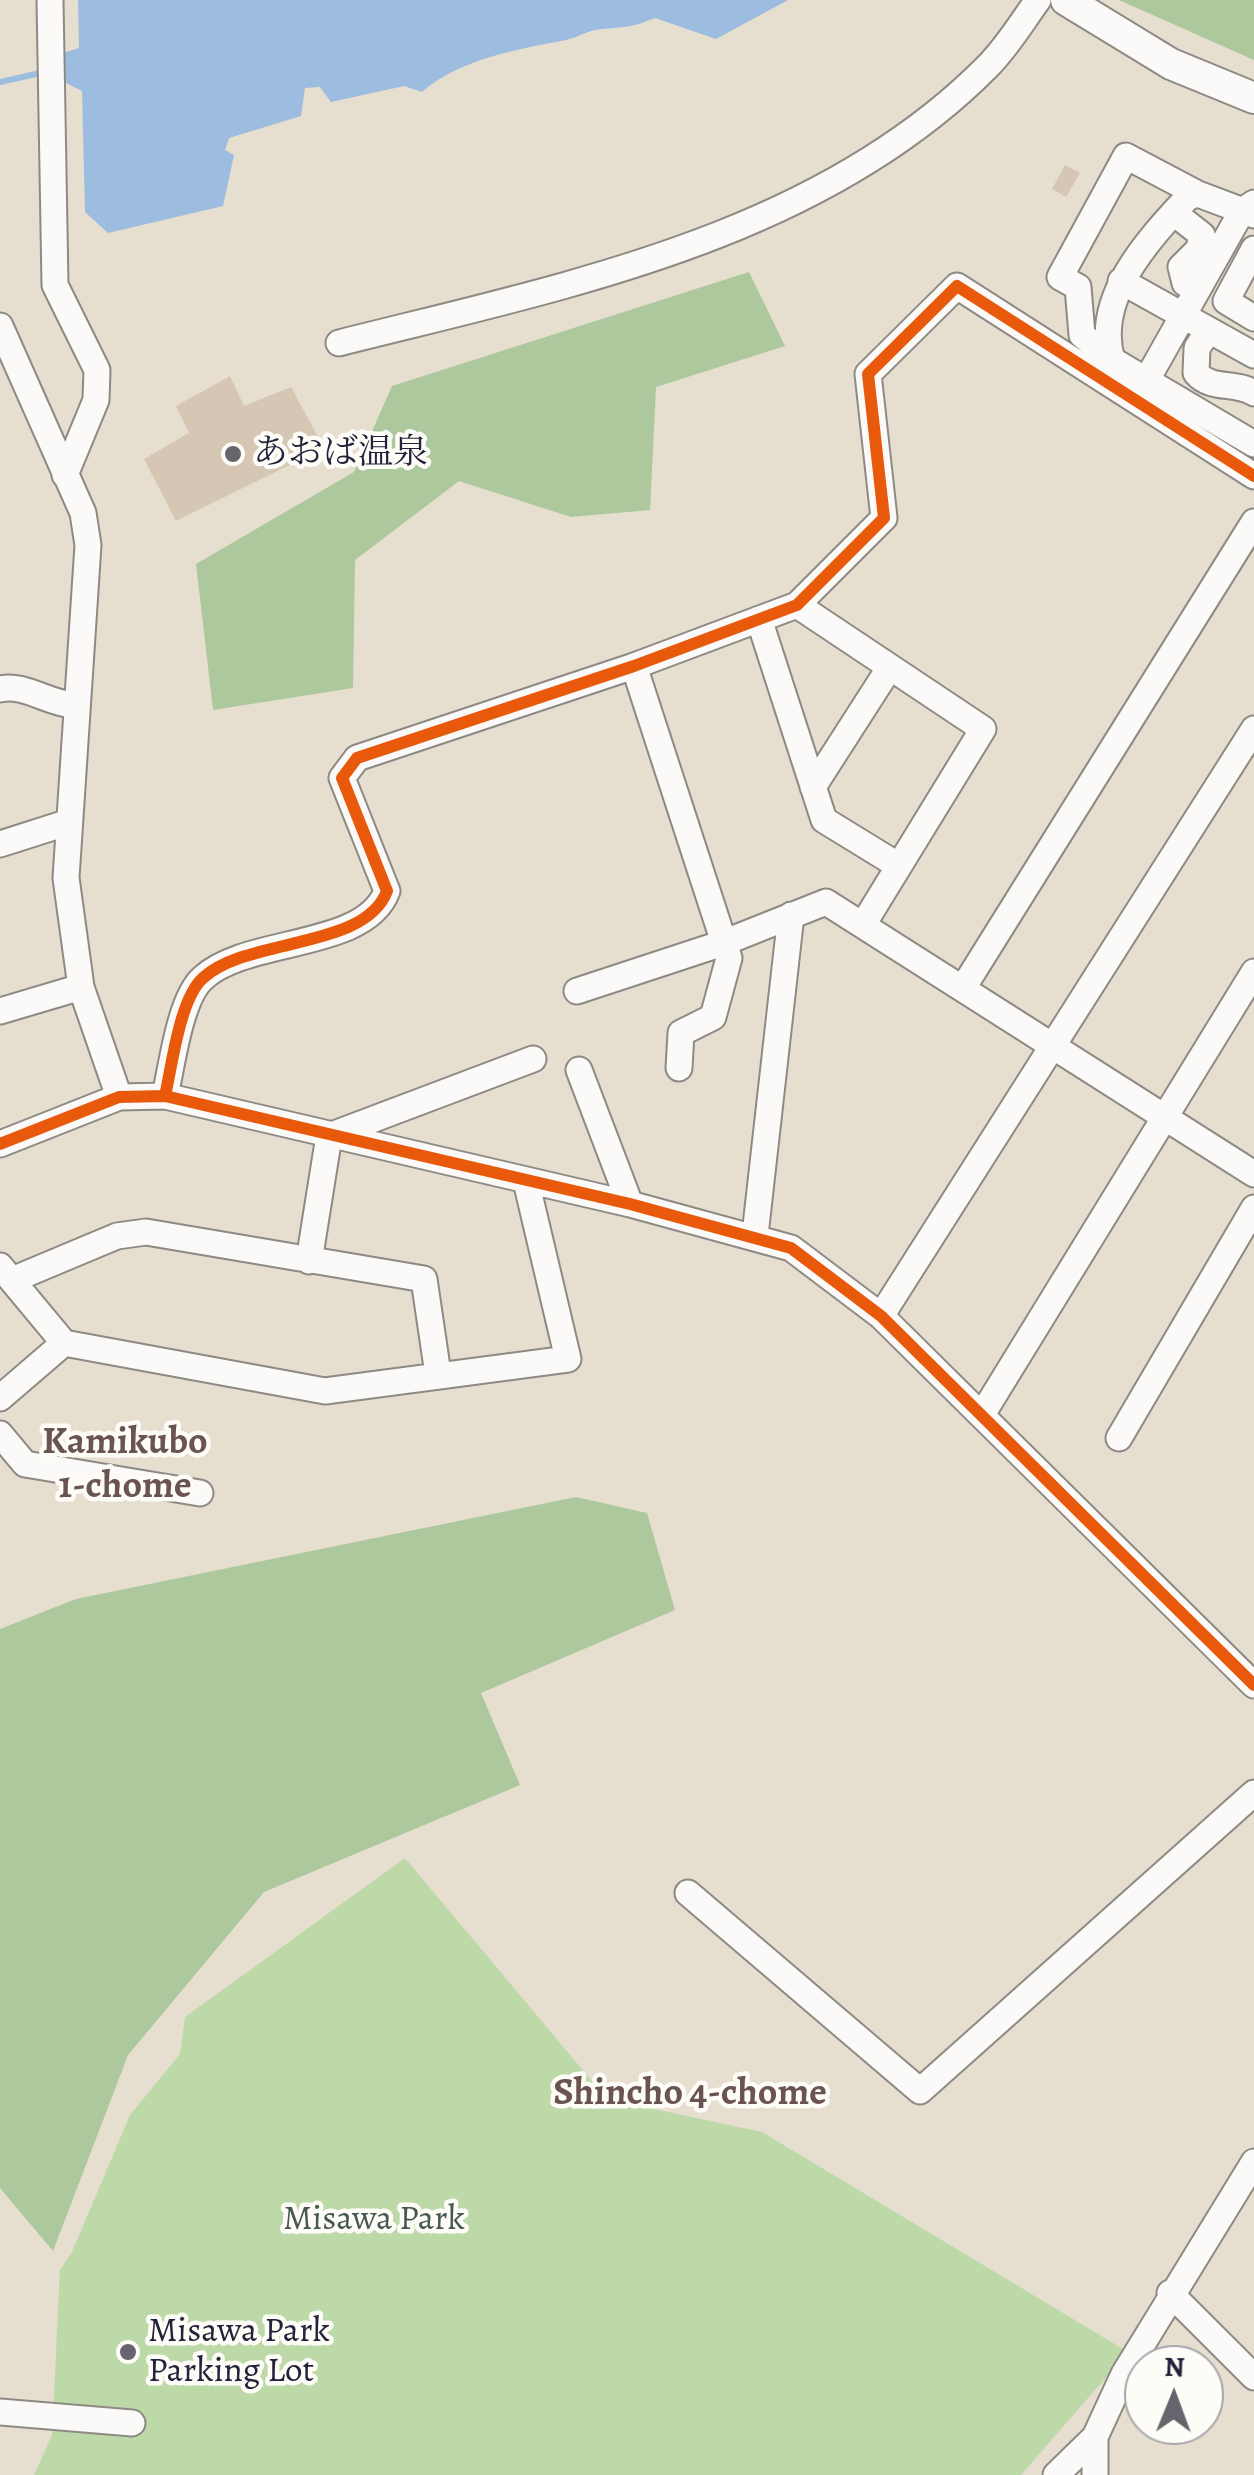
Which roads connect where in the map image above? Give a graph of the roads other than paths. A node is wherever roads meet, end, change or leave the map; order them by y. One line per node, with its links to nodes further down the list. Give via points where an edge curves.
1 (50, 0): 23 (street, via 54,286 97,370 96,400)
2 (1038, 0): 17 (street, via 989,65 914,130 784,204 592,279)
3 (1066, 0): 4 (main road, via 1170,64)
4 (1254, 98)
5 (1198, 194): 6 (street); 7 (street); 19 (street, via 1126,156 1060,277 1078,287 1082,335)
6 (1250, 210): 9 (street)
7 (1174, 213): 10 (street); 12 (street, via 1202,235 1180,274)
8 (1254, 249): 11 (street)
9 (1212, 264): 11 (street); 12 (street)
10 (1121, 281): 13 (street); 19 (street, via 1105,327)
11 (1245, 282): 14 (street, via 1226,301)
12 (1197, 290): 13 (street)
13 (1183, 315): 16 (street); 20 (street)
14 (1254, 318)
15 (0, 326): 23 (street)
16 (1210, 330): 18 (street); 21 (street, via 1197,348 1196,373 1214,386)
17 (340, 343)
18 (1250, 343)
19 (1112, 360): 20 (street)
20 (1145, 383): 22 (street)
21 (1254, 393)
22 (1250, 434)
23 (65, 474): 31 (street, via 88,544)
24 (1254, 476): 26 (street, via 956,286 868,374 884,518)
25 (1254, 522): 42 (street)
26 (797, 605): 27 (street); 29 (street)
27 (759, 619): 28 (street); 33 (street)
28 (634, 666): 39 (street); 50 (street, via 357,758 342,778 387,891 381,908 360,922 203,977 190,995)
29 (890, 667): 33 (street); 36 (street, via 983,729)
30 (0, 689): 31 (street, via 12,686)
31 (74, 706): 34 (street)
32 (1254, 729): 45 (street)
33 (814, 786): 36 (street, via 824,820)
34 (66, 823): 35 (street); 41 (street)
35 (0, 844)
36 (899, 866): 38 (street)
37 (791, 915): 38 (street, via 826,902); 39 (street); 58 (street)
38 (864, 924): 42 (street)
39 (723, 942): 43 (street); 47 (street, via 729,958 713,1016 680,1032)
40 (1254, 972): 51 (street)
41 (80, 987): 44 (street); 49 (street)
42 (964, 988): 45 (street)
43 (577, 991)
44 (0, 1011)
45 (1051, 1044): 51 (street); 61 (street)
46 (533, 1059): 52 (street)
47 (679, 1068)
48 (579, 1070): 56 (street)
49 (119, 1096): 50 (street); 53 (street)
50 (165, 1096): 52 (street)
51 (1163, 1116): 54 (street); 65 (street)
52 (328, 1136): 55 (street); 59 (street)
53 (0, 1144)
54 (1254, 1174)
55 (526, 1181): 56 (street); 63 (street, via 568,1359)
56 (630, 1204): 58 (street)
57 (1254, 1208): 67 (street)
58 (755, 1235): 61 (street, via 791,1248)
59 (309, 1261): 60 (street, via 146,1232); 63 (street, via 424,1279)
60 (6, 1273): 62 (street)
61 (881, 1316): 65 (street)
62 (64, 1343): 63 (street, via 325,1391); 64 (street)
63 (438, 1374)
64 (0, 1398)
65 (983, 1413): 69 (street)
66 (0, 1434): 68 (street, via 26,1464)
67 (1119, 1438)
68 (200, 1492)
69 (1254, 1685)
70 (1254, 1793): 71 (street, via 920,2090)
71 (688, 1892)
72 (1254, 2162): 73 (street)
73 (1170, 2294): 74 (street); 77 (street)
74 (1254, 2376)
75 (0, 2412): 76 (street)
76 (132, 2423)
77 (1095, 2437): 78 (street); 79 (street)
78 (1056, 2475)
79 (1095, 2475)

